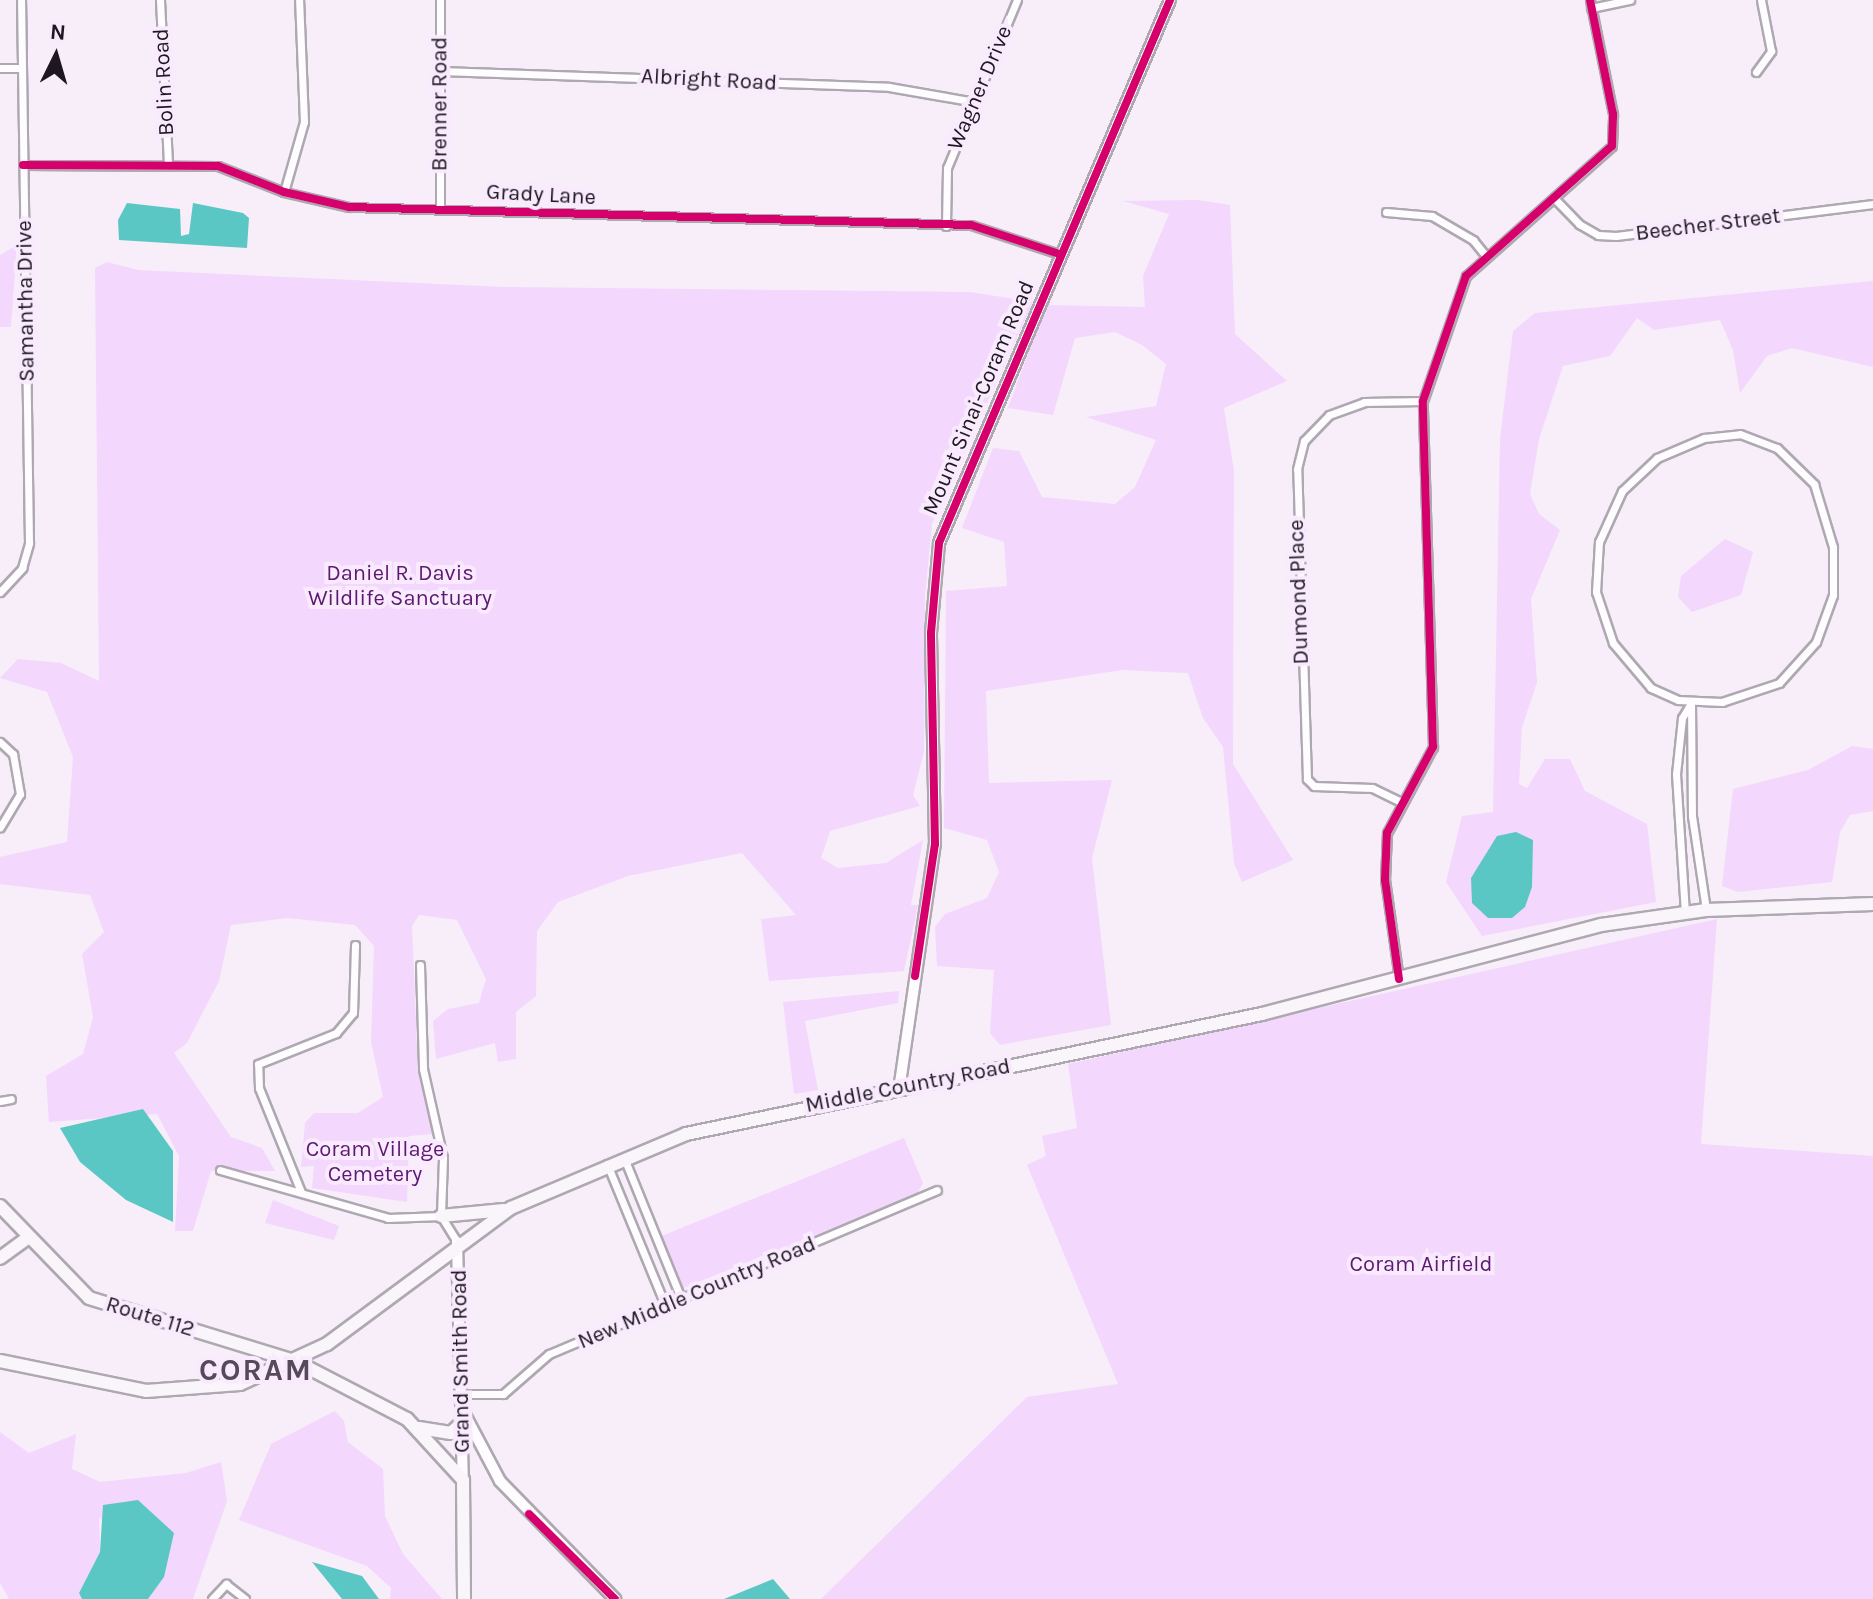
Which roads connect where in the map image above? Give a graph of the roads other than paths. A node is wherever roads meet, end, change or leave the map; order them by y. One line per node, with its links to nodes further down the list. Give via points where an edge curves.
1 (21, 0): 11 (street, Samantha Drive)
2 (160, 0): 15 (street, Bolin Road)
3 (299, 0): 17 (street, via 304,122)
4 (440, 0): 12 (street, Brenner Road)
5 (1017, 0): 14 (street, Wagner Drive)
6 (1170, 0): 23 (main road, Mount Sinai-Coram Road)
7 (1630, 0): 9 (street)
8 (1761, 0): 13 (street, via 1771,51)
9 (1590, 4): 18 (street, via 1613,114 1612,146)
10 (0, 68): 11 (street)
11 (22, 68): 16 (street, Samantha Drive)
12 (441, 71): 14 (street, Albright Road, via 911,89); 20 (street, Brenner Road)
13 (1756, 72)
14 (975, 102): 22 (street, Wagner Drive, via 947,168)
15 (168, 164): 16 (street, Grady Lane); 17 (street, Grady Lane, via 218,166)
16 (23, 165): 26 (street, Samantha Drive, via 29,543 22,568)
17 (284, 192): 20 (street, Grady Lane, via 349,207)
18 (1555, 199): 19 (street, Beecher Street, via 1598,235 1616,236); 24 (street)
19 (1873, 204)
20 (440, 209): 22 (street, Grady Lane)
21 (1386, 212): 24 (street, via 1432,216 1473,240)
22 (946, 226): 23 (street, Grady Lane, via 993,229)
23 (1059, 254): 37 (main road, Mount Sinai-Coram Road, via 939,543 931,633 935,844)
24 (1485, 255): 25 (street, via 1454,297)
25 (1423, 401): 29 (street, via 1433,747); 29 (street, Dumond Place, via 1364,402 1329,415 1304,441 1297,469 1307,779 1314,786 1372,788)
26 (0, 592)
27 (1691, 703): 27 (street, via 1733,700 1779,683 1816,642 1833,595 1834,552 1814,484 1777,448 1740,434 1685,444 1635,475 1616,500 1598,547 1597,598 1616,649 1651,688); 32 (street, via 1692,816); 33 (street, via 1682,718 1676,774)
28 (0, 742): 30 (street, via 13,754 20,794)
29 (1399, 801): 36 (street, via 1384,856)
30 (0, 827)
31 (1873, 904): 32 (main road, Middle Country Road)
32 (1706, 910): 33 (main road, Middle Country Road)
33 (1685, 913): 36 (main road, Middle Country Road, via 1525,941)
34 (355, 945): 44 (street, via 353,1013 336,1033 258,1064 259,1088)
35 (420, 965): 47 (street, via 423,1069 443,1158)
36 (1399, 979): 37 (main road, Middle Country Road, via 1145,1041)
37 (899, 1090): 40 (main road, Middle Country Road, via 740,1119)
38 (11, 1099): 39 (street)
39 (0, 1101)
40 (623, 1155): 41 (main road, Middle Country Road); 51 (street)
41 (607, 1162): 46 (main road, Middle Country Road); 52 (street)
42 (220, 1170): 44 (street)
43 (937, 1190): 51 (street, New Middle Country Road)
44 (301, 1192): 47 (street, via 388,1218)
45 (0, 1206): 48 (main road, Route 112)
46 (507, 1210): 47 (main road); 49 (main road, Middle Country Road)
47 (441, 1216): 49 (street)
48 (26, 1239): 50 (main road); 54 (main road, Route 112, via 89,1298)
49 (457, 1242): 54 (main road, Middle Country Road); 55 (main road, Grand Smith Road)
50 (0, 1258)
51 (682, 1301): 52 (street, New Middle Country Road)
52 (666, 1307): 55 (street, New Middle Country Road, via 549,1354 503,1394)
53 (0, 1361): 54 (main road, Middle Country Road, via 146,1391 240,1384)
54 (297, 1362): 57 (main road, Route 112)
55 (463, 1394): 56 (main road, Grand Smith Road)
56 (463, 1416): 57 (main road, via 451,1433); 58 (main road, Grand Smith Road); 62 (main road, via 500,1481)
57 (416, 1427): 58 (main road, Route 112)
58 (463, 1480): 61 (main road)
59 (212, 1599): 60 (street, via 226,1584)
60 (245, 1599)
61 (464, 1599)
62 (615, 1599)

